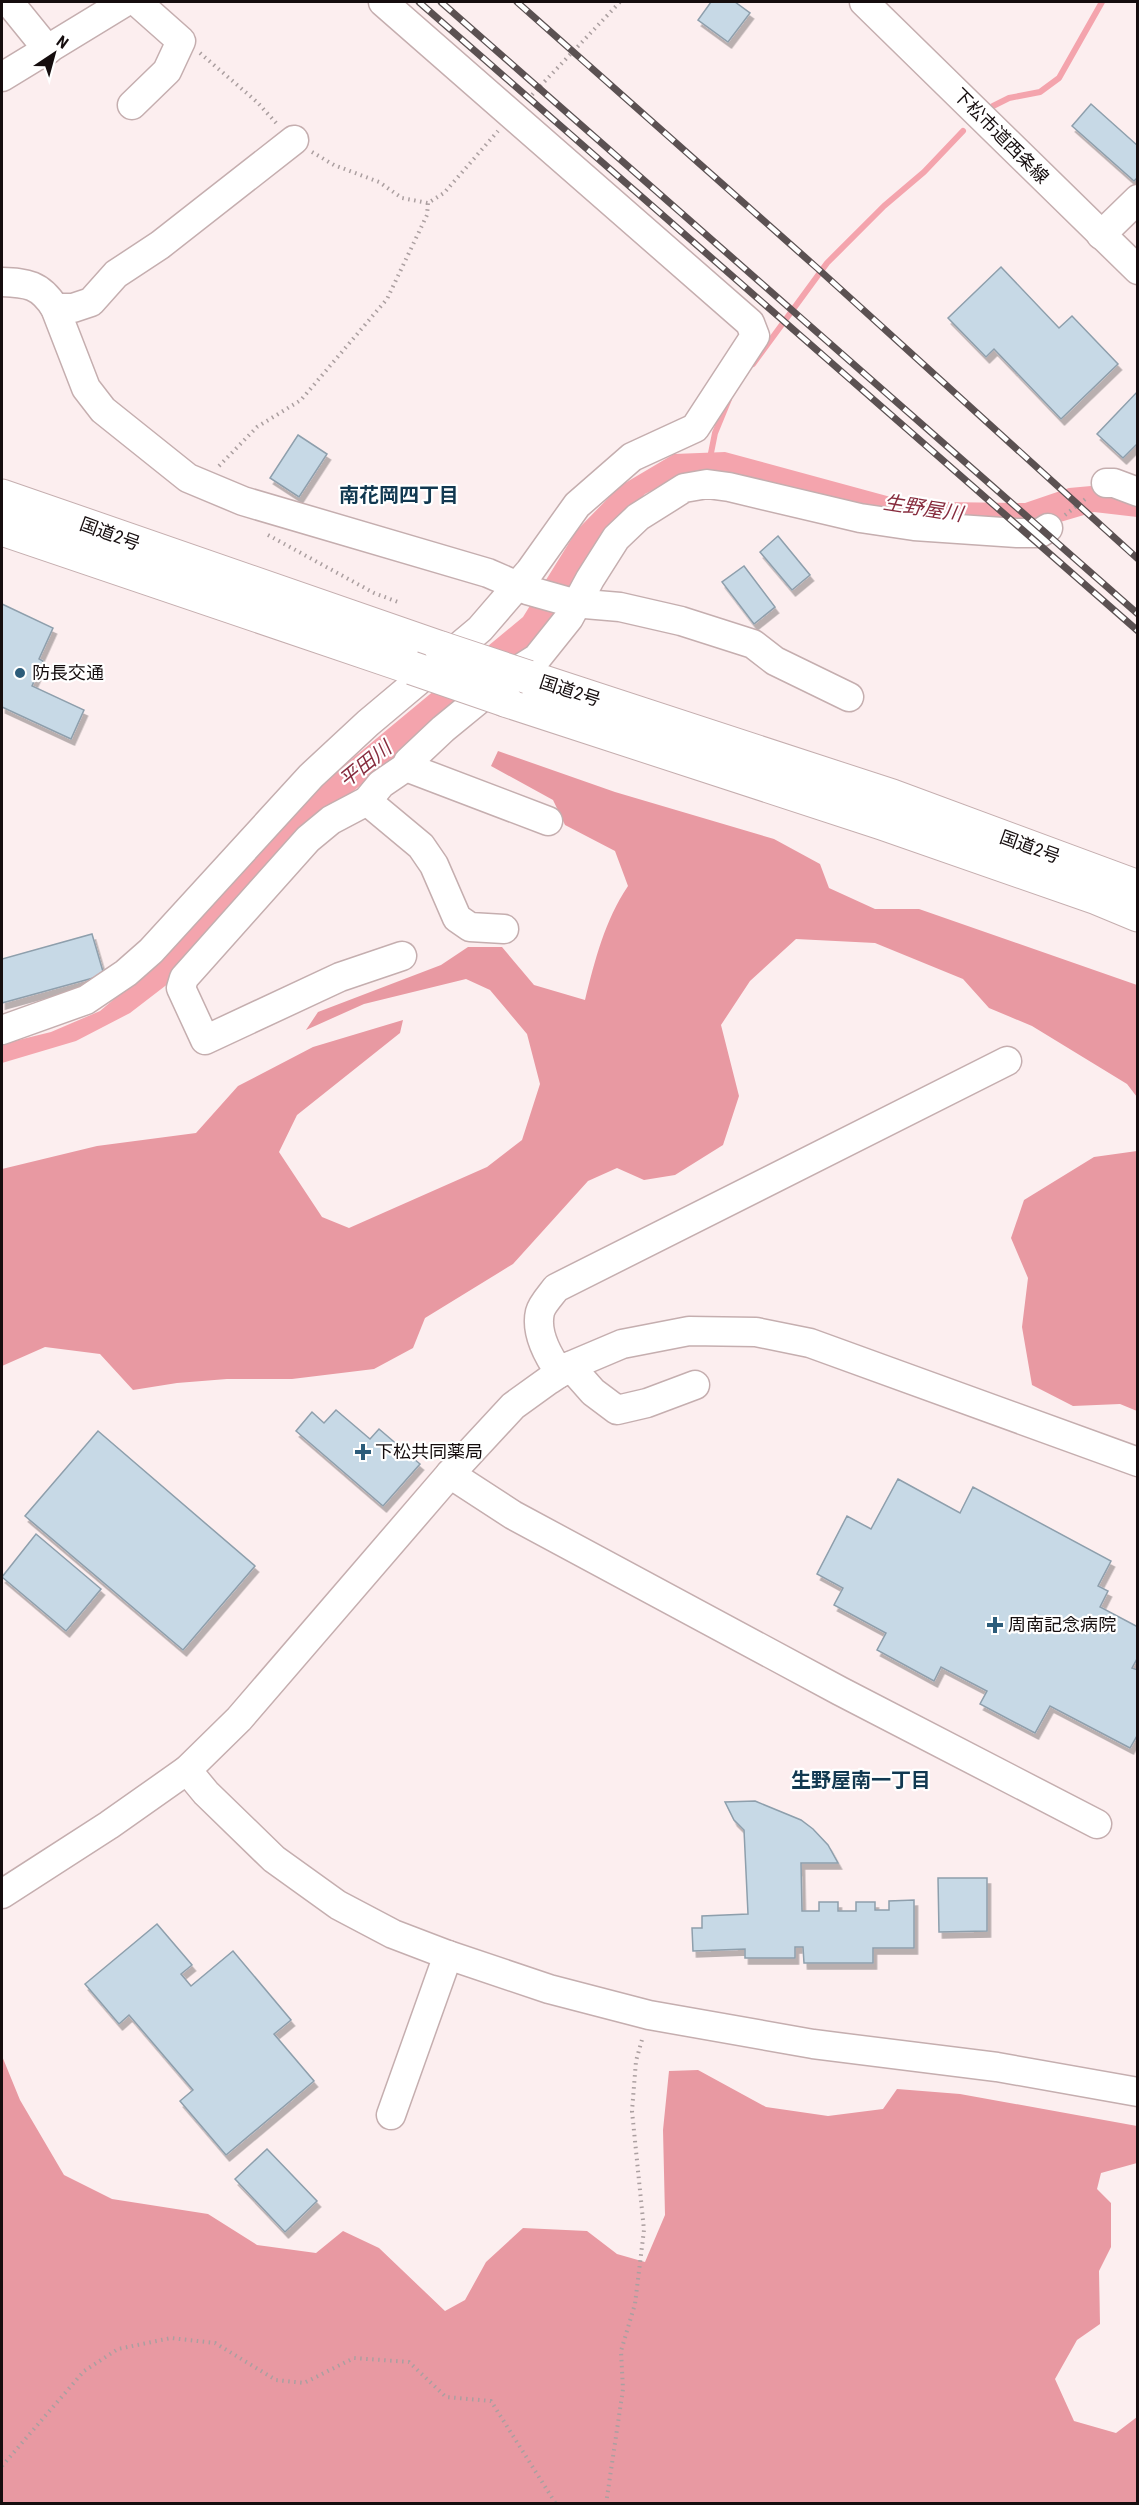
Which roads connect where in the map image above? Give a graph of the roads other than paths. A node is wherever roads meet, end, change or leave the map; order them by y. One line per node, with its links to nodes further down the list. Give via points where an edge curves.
1 (9, 2): 6 (street)
2 (125, 2): 6 (street)
3 (137, 2): 8 (street, via 181,41 167,71)
4 (383, 2): 20 (street, via 750,323 755,336 695,428 632,457 577,505)
5 (864, 2): 11 (street, 下松市道西条線)
6 (48, 50): 7 (street)
7 (2, 77)
8 (132, 105)
9 (294, 140): 14 (street, via 160,245 116,274 91,302)
10 (1137, 198): 11 (street)
11 (1101, 235): 12 (street, 下松市道西条線)
12 (1137, 270)
13 (2, 282): 14 (street, via 29,284 48,296)
14 (55, 308): 20 (street, via 86,388 103,410 189,478 243,501 488,573)
15 (1106, 483): 16 (street)
16 (1137, 492)
17 (2, 496): 26 (highway, 国道2号, bridge, via 441,648 892,796)
18 (1048, 528): 21 (street, via 1040,533 1017,533 914,526 707,484 684,488 638,517 616,538)
19 (2, 529): 27 (highway, 国道2号, bridge, via 882,823)
20 (522, 587): 21 (street); 29 (street, via 311,776)
21 (576, 603): 22 (street, via 671,618 753,644 775,661); 23 (street, via 537,658 443,729)
22 (849, 697)
23 (406, 766): 24 (street, via 381,784); 25 (street)
24 (367, 801): 28 (street, via 421,846 434,865 457,918 470,927); 31 (street, via 331,820 309,839)
25 (548, 821)
26 (1137, 887)
27 (1137, 915)
28 (504, 929)
29 (153, 953): 31 (street); 32 (street, via 86,1000)
30 (402, 956): 31 (street, via 340,977 205,1040 181,988)
31 (182, 976)
32 (2, 1030)
33 (1007, 1061): 34 (street, via 556,1288 540,1310 540,1332 550,1359)
34 (565, 1370): 35 (street, via 617,1410); 36 (street, via 622,1344 689,1331 756,1332 810,1343); 37 (street, via 513,1407)
35 (695, 1385)
36 (1137, 1462)
37 (450, 1473): 38 (street, via 239,1719); 39 (street, via 513,1515)
38 (187, 1770): 40 (street); 41 (street, via 273,1858 338,1905 393,1934)
39 (1097, 1824)
40 (2, 1894)
41 (448, 1955): 42 (street, via 549,1989 649,2015 813,2044 997,2067); 43 (street)
42 (1137, 2092)
43 (392, 2115)

